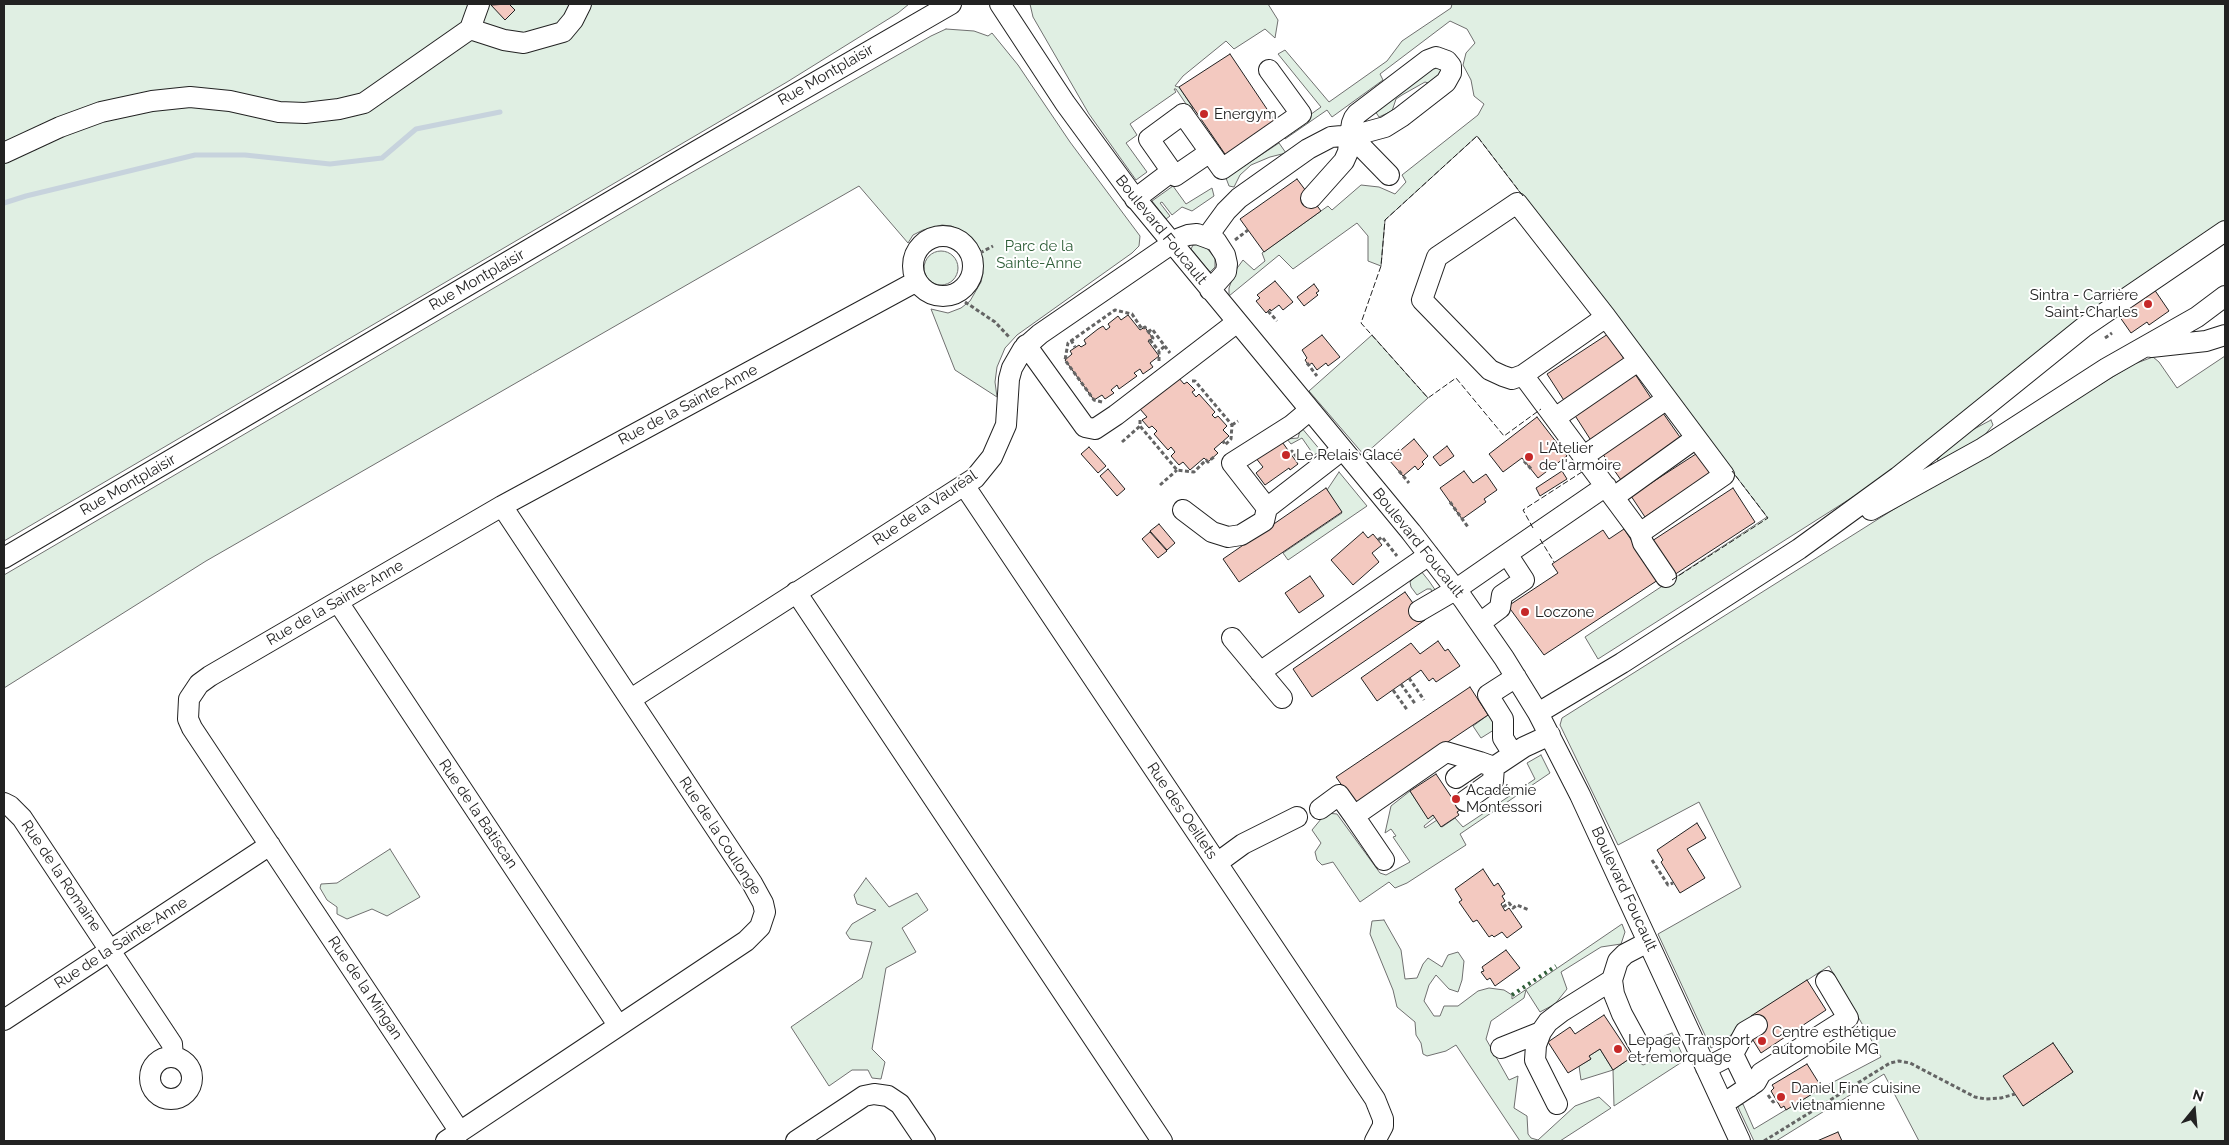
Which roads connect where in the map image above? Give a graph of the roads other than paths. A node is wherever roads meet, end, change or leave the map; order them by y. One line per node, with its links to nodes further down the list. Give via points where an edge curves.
1 (479, 4): 5 (street)
2 (581, 4): 5 (street, via 563,32 539,40 524,43)
3 (951, 4): 42 (street, Rue Montplaisir)
4 (1000, 4): 13 (street, Boulevard Foucault, via 1069,110)
5 (470, 29): 9 (street, via 364,103 305,113 279,112 230,101 190,97 152,101 93,115)
6 (1270, 70): 8 (street, via 1301,114 1222,169)
7 (1350, 135): 7 (street, via 1385,127 1402,117 1442,86 1451,73 1451,66 1442,58 1428,60 1357,114); 11 (street); 12 (street, via 1344,162); 15 (street, via 1331,138 1308,149 1262,181 1226,211)
8 (1212, 148): 10 (street, via 1175,176); 10 (street, via 1183,114 1149,138)
9 (4, 153)
10 (1172, 171): 13 (street)
11 (1389, 175)
12 (1311, 198)
13 (1135, 199): 16 (street, Boulevard Foucault)
14 (2225, 231): 39 (street, via 2084,327 1898,477)
15 (1207, 236): 16 (street, Rue de la Vauréal, via 1188,235); 18 (street, via 1221,247 1227,264 1223,277)
16 (1171, 244): 18 (street, Boulevard Foucault); 23 (street, Rue de la Vauréal)
17 (917, 281): 35 (street, Rue de la Sainte-Anne)
18 (1210, 290): 21 (street, Boulevard Foucault)
19 (2225, 296): 24 (street, via 2166,336)
20 (1606, 317): 25 (street); 26 (street); 26 (street, via 1517,202 1438,257 1422,300 1490,370 1512,378)
21 (1236, 323): 23 (street, via 1095,429 1085,427); 28 (street, Boulevard Foucault)
22 (2225, 335): 24 (street, via 2206,341)
23 (1019, 343): 33 (street, Rue de la Vauréal, via 1009,378 1008,412 1000,440 982,471)
24 (2142, 348): 39 (street, via 1983,448)
25 (1638, 361): 27 (street); 29 (street)
26 (1522, 375): 29 (street)
27 (1667, 399): 30 (street); 32 (street)
28 (1310, 410): 31 (street, Boulevard Foucault); 36 (street, via 1232,463)
29 (1555, 418): 32 (street)
30 (1696, 438): 34 (street); 38 (street, via 1724,474)
31 (1342, 450): 36 (street); 41 (street, Boulevard Foucault)
32 (1584, 456): 34 (street)
33 (964, 485): 45 (street, Rue de la Vauréal); 67 (street, Rue des Oeillets)
34 (1610, 491): 38 (street); 40 (street)
35 (502, 506): 46 (street, Rue de la Sainte-Anne); 53 (street, Rue de la Coulonge)
36 (1266, 508): 37 (street, via 1264,521 1241,535 1228,537 1212,532)
37 (1183, 510)
38 (1640, 533): 43 (street, via 1643,544)
39 (1800, 549): 54 (street)
40 (1507, 554): 44 (street); 48 (street, via 1524,580 1502,595 1500,608)
41 (1429, 555): 44 (street, Boulevard Foucault); 50 (street)
42 (4, 558)
43 (1666, 577)
44 (1455, 590): 47 (street); 48 (street, Boulevard Foucault)
45 (796, 592): 53 (street, Rue de la Vauréal); 87 (street)
46 (338, 602): 65 (street, Rue de la Sainte-Anne, via 210,676 189,699 188,719 192,728); 73 (street, Rue de la Batiscan)
47 (1419, 612)
48 (1480, 622): 51 (street, Boulevard Foucault)
49 (1232, 638): 50 (street)
50 (1260, 672): 52 (street)
51 (1516, 677): 54 (street, Boulevard Foucault); 57 (street, via 1488,695 1503,719 1503,738)
52 (1282, 698)
53 (631, 699): 73 (street, Rue de la Coulonge, via 758,894 765,912 760,927 746,941)
54 (1538, 713): 55 (street, Boulevard Foucault)
55 (1550, 735): 57 (street); 68 (street, Boulevard Foucault)
56 (1456, 737): 58 (street)
57 (1513, 754): 58 (street)
58 (1478, 762): 59 (street); 60 (street, via 1493,781); 63 (street, via 1446,752)
59 (1456, 778)
60 (1465, 801)
61 (4, 803): 69 (street, Rue de la Romaine, via 22,818)
62 (1320, 809): 63 (street, via 1342,793)
63 (1354, 816): 66 (street)
64 (1297, 817): 67 (street, via 1243,844)
65 (270, 845): 69 (street, Rue de la Sainte-Anne); 84 (street, Rue de la Mingan)
66 (1384, 860)
67 (1217, 862): 88 (street, Rue des Oeillets, via 1375,1099 1383,1118 1383,1126)
68 (1648, 942): 70 (street, via 1618,961); 80 (street, Boulevard Foucault)
69 (110, 950): 72 (street, Rue de la Sainte-Anne); 79 (street, Rue de la Romaine, via 172,1044)
70 (1612, 980): 75 (street, via 1560,1012); 76 (street, via 1622,1014)
71 (1826, 981): 81 (street, via 1848,1018 1761,1073)
72 (4, 1020)
73 (618, 1025): 84 (street, Rue de la Coulonge)
74 (1757, 1025): 78 (street, via 1745,1032)
75 (1541, 1032): 77 (street); 82 (street, via 1535,1060)
76 (1640, 1047)
77 (1501, 1048)
78 (1733, 1054): 80 (street); 81 (street)
79 (173, 1057)
80 (1706, 1068): 83 (street, Boulevard Foucault)
81 (1749, 1087): 83 (street)
82 (1557, 1104)
83 (1723, 1104): 89 (street, Boulevard Foucault)
84 (453, 1136)
85 (796, 1141): 86 (street, via 864,1096 874,1094 888,1096 900,1104)
86 (925, 1141)
87 (1162, 1141)
88 (1375, 1141)
89 (1740, 1141)

